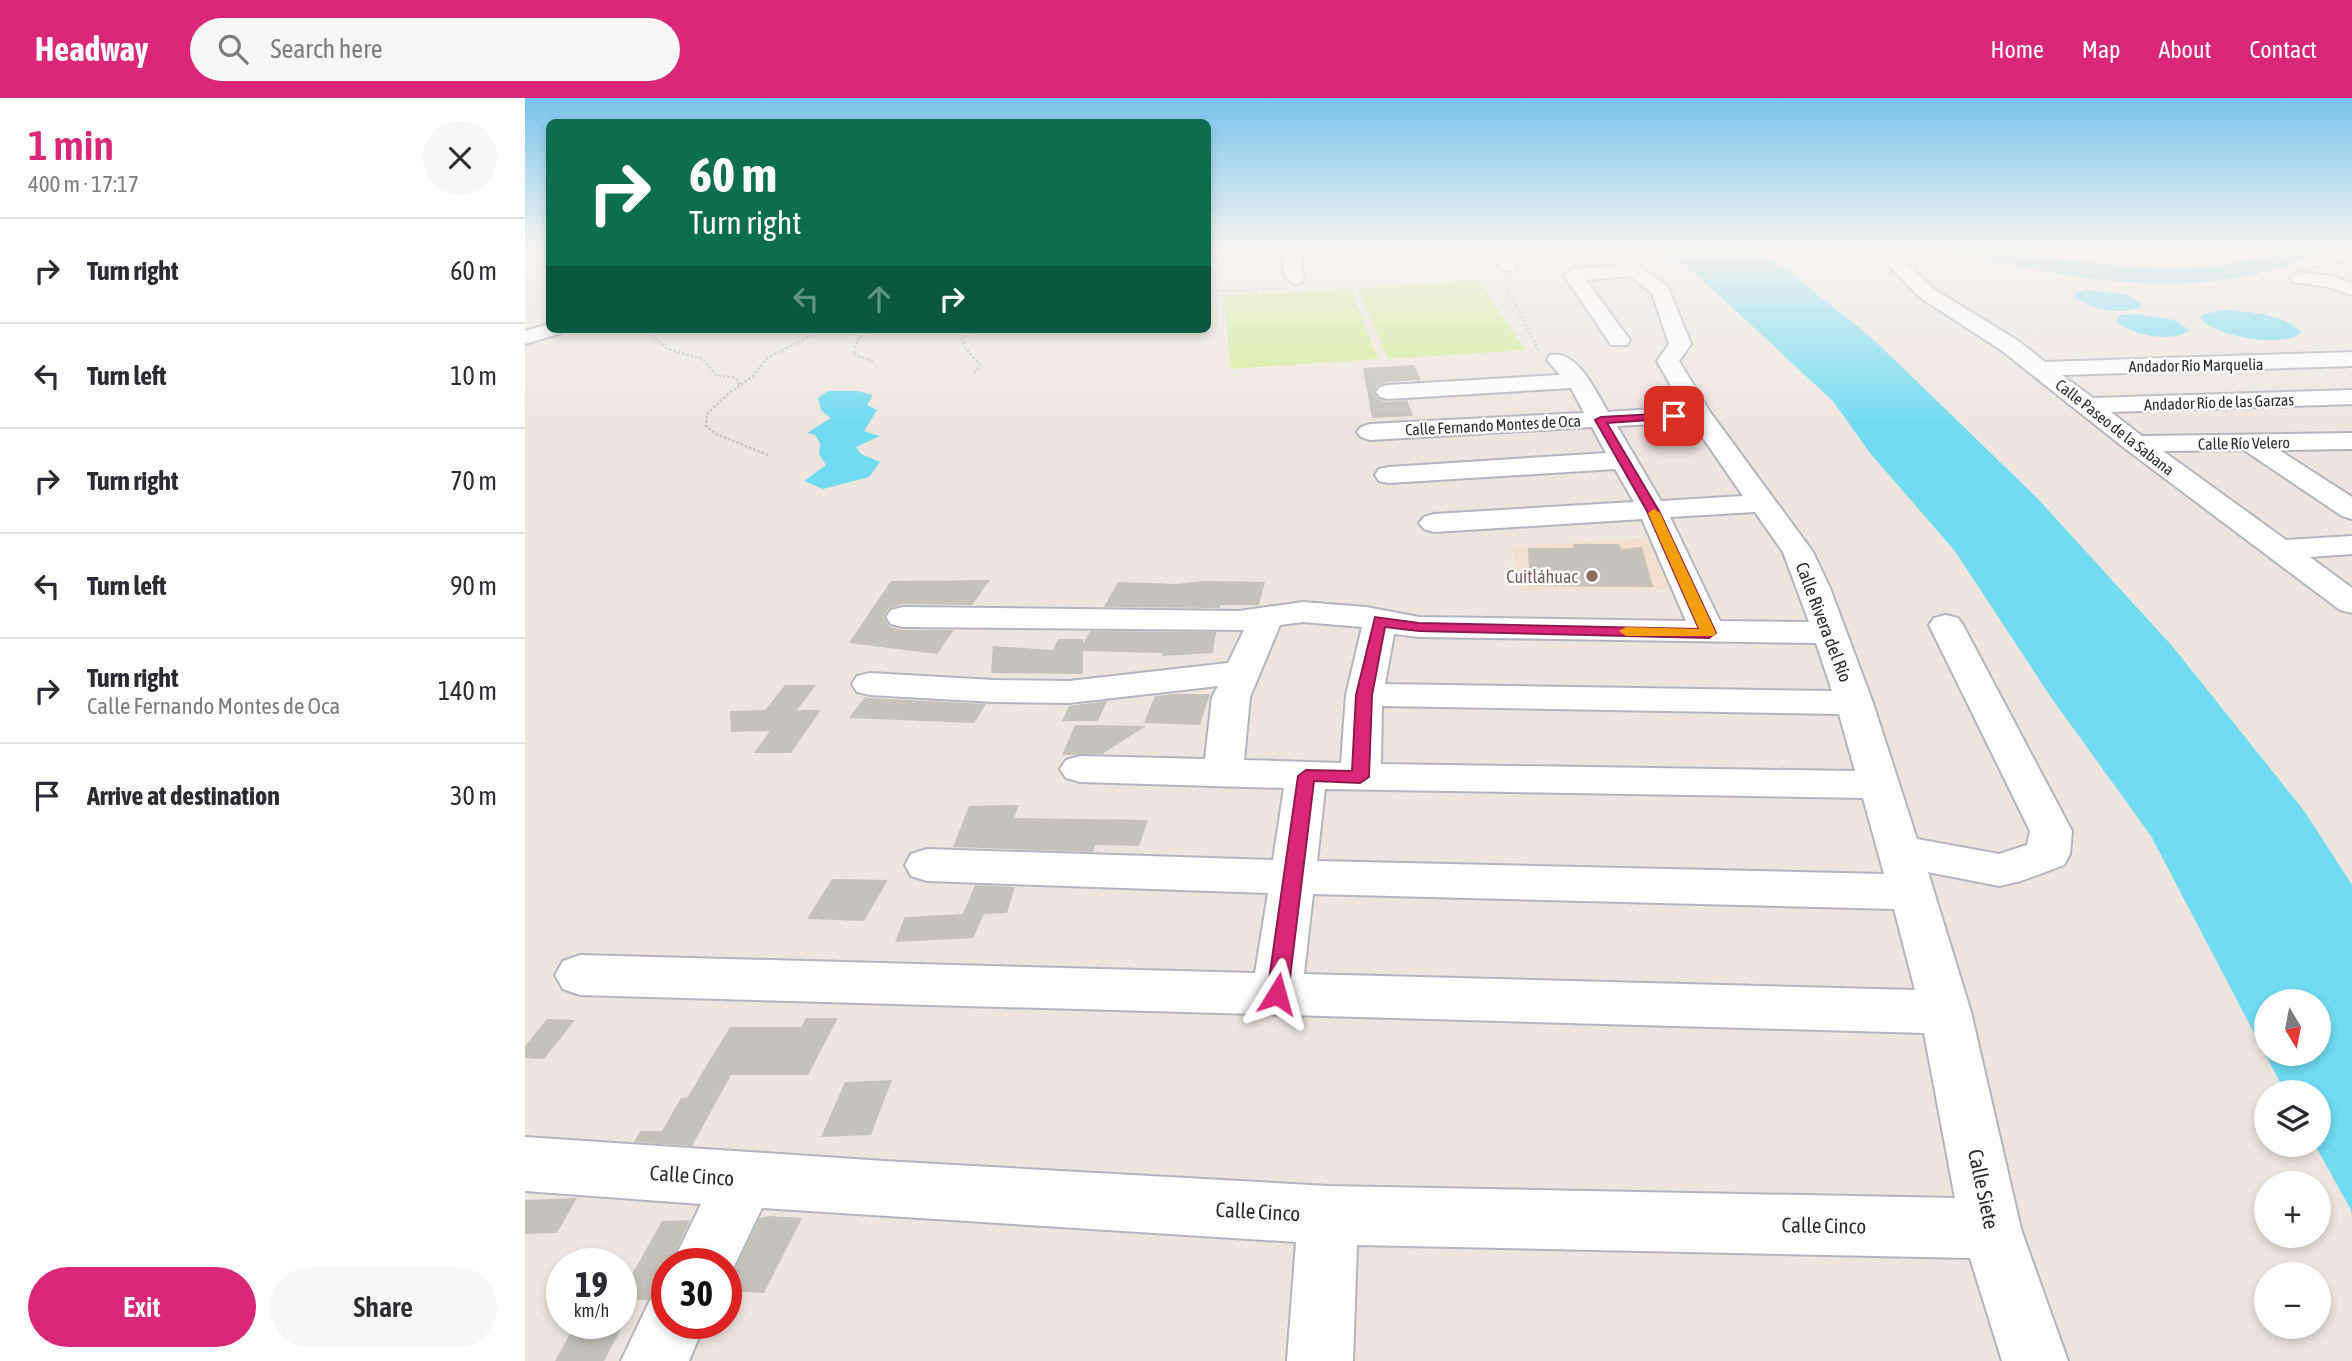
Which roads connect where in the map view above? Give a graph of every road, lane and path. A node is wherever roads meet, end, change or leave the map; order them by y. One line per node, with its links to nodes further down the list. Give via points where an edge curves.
1 (1520, 309): 10 (path)
2 (1597, 309): 9 (street)
3 (1664, 309): 22 (street, Calle Rivera del Río, via 1680,344 1668,360)
4 (1951, 309): 14 (street, Calle Paseo de la Sabana)
5 (649, 333): 17 (path, via 678,353 703,359 716,375 736,378)
6 (816, 333): 17 (path, via 768,358)
7 (865, 333): 12 (path, via 853,354)
8 (969, 333): 15 (path, via 962,339 965,350 980,365)
9 (1619, 340)
10 (1549, 356): 16 (street)
11 (2352, 359): 13 (street, Andador Río Marquelia)
12 (873, 361)
13 (2102, 368): 14 (street, Andador Río Marquelia); 20 (street)
14 (2039, 369): 21 (street, Calle Paseo de la Sabana)
15 (974, 373)
16 (1578, 381): 18 (street); 23 (street)
17 (740, 386): 28 (path, via 707,414 706,426)
18 (1388, 392)
19 (2352, 397): 20 (street, Andador Río de las Garzas)
20 (2158, 403): 21 (street, Andador Río de las Garzas)
21 (2087, 406): 27 (street, Calle Paseo de la Sabana)
22 (1699, 414): 23 (street, Calle Fernando Montes de Oca); 31 (street, Calle Rivera del Río)
23 (1601, 420): 24 (street, Calle Fernando Montes de Oca); 29 (street)
24 (1370, 432)
25 (2350, 442): 26 (street, Calle Río Velero)
26 (2251, 443): 27 (street, Calle Río Velero); 32 (street)
27 (2136, 444): 36 (street, Calle Paseo de la Sabana)
28 (768, 455)
29 (1624, 460): 30 (street); 33 (street)
30 (1389, 475)
31 (1762, 503): 33 (street); 43 (street, Calle Rivera del Río, via 1797,552)
32 (2352, 510)
33 (1653, 511): 34 (street); 42 (street)
34 (1434, 523)
35 (2352, 545): 36 (street)
36 (2278, 550): 37 (street, Calle Paseo de la Sabana)
37 (2352, 603)
38 (902, 617): 39 (street, via 1239,621)
39 (1267, 617): 40 (street, via 1303,612); 44 (street)
40 (1380, 620): 42 (street, via 1419,627); 46 (street)
41 (1945, 625): 54 (street, via 2051,831 2048,854 1999,870)
42 (1709, 633): 43 (street)
43 (1830, 633): 47 (street, Calle Rivera del Río)
44 (1240, 673): 45 (street, via 1067,692); 49 (street, via 1231,697)
45 (870, 684)
46 (1364, 695): 47 (street); 51 (street)
47 (1854, 703): 52 (street, Calle Rivera del Río)
48 (1080, 769): 49 (street)
49 (1223, 773): 50 (street)
50 (1306, 776): 51 (street); 55 (street)
51 (1360, 777): 52 (street)
52 (1877, 785): 54 (street, Calle Rivera del Río)
53 (927, 865): 55 (street)
54 (1906, 872): 55 (street); 58 (street, Calle Rivera del Río)
55 (1295, 877): 57 (street)
56 (580, 975): 57 (street)
57 (1277, 994): 58 (street)
58 (1946, 1012): 62 (street, Calle Siete)
59 (525, 1164): 60 (street, Calle Cinco)
60 (746, 1178): 61 (street, Calle Cinco); 63 (street)
61 (1328, 1215): 62 (street, Calle Cinco); 66 (street)
62 (1991, 1228): 67 (street, Calle Siete)
63 (711, 1248)
64 (665, 1339): 65 (street)
65 (654, 1361)
66 (1320, 1361)
67 (2035, 1361)

